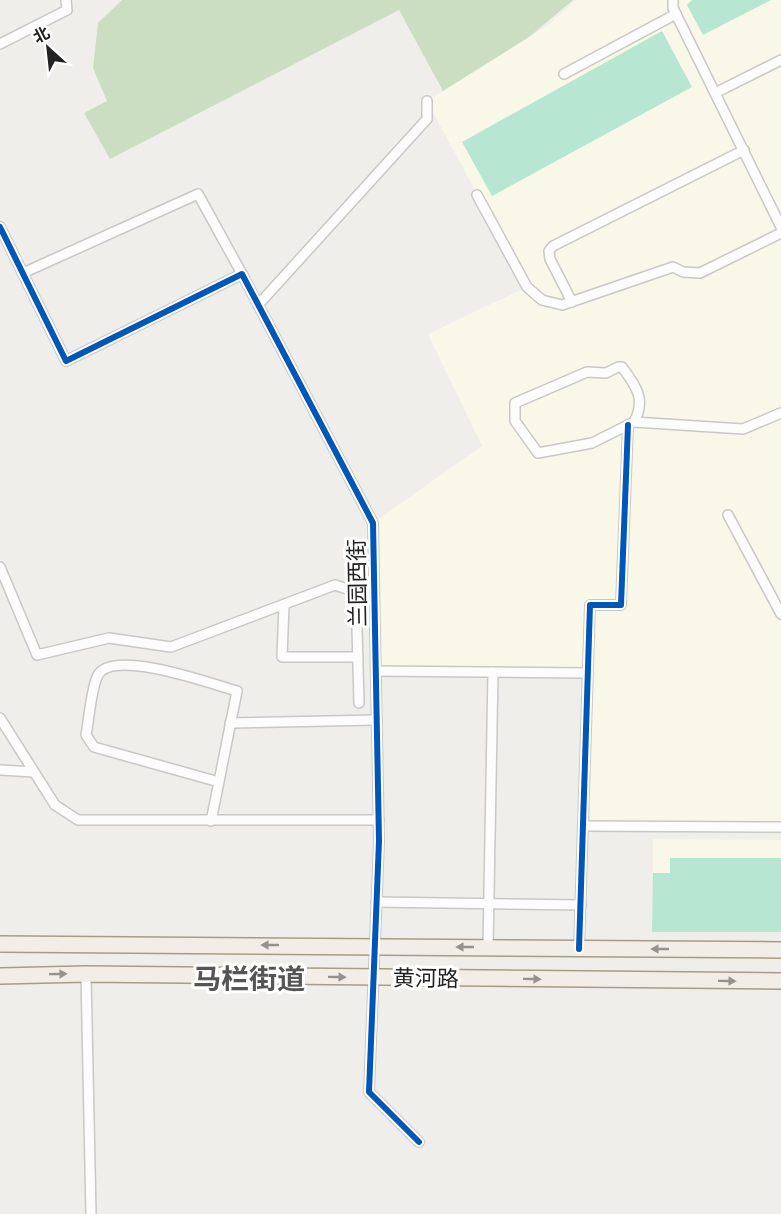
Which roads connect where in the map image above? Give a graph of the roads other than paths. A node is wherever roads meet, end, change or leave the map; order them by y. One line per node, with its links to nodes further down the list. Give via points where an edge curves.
1 (66, 0): 4 (street, via 68,10)
2 (673, 0): 3 (street)
3 (676, 14): 6 (street); 7 (street)
4 (0, 44)
5 (781, 60): 7 (street)
6 (564, 74)
7 (716, 93): 9 (street)
8 (427, 101): 17 (street, via 427,119)
9 (744, 150): 12 (street); 16 (street, via 553,246 550,259)
10 (477, 195): 16 (street, via 528,287 542,300 562,305)
11 (0, 227): 14 (street)
12 (781, 227)
13 (781, 233): 16 (street, via 700,273 673,267)
14 (23, 273): 15 (street, 兰园西街, via 198,194); 15 (street, via 66,361)
15 (242, 274): 17 (street, 兰园西街)
16 (572, 302)
17 (258, 305): 25 (street, 兰园西街, via 374,523)
18 (781, 413): 19 (street, via 743,429)
19 (631, 424): 19 (street, via 592,442 538,453 515,422 515,403 587,372 606,373 622,367 641,400 641,409); 27 (street, via 621,605 590,605)
20 (728, 515): 23 (street)
21 (0, 567): 22 (street, via 37,655 109,638 171,647)
22 (284, 605): 24 (street, via 282,657); 24 (street, via 335,585 356,592)
23 (781, 614)
24 (358, 657): 28 (street)
25 (376, 671): 26 (street); 30 (street, 兰园西街)
26 (493, 672): 27 (street); 40 (street)
27 (588, 673): 37 (street)
28 (358, 703)
29 (0, 718): 33 (street)
30 (377, 720): 31 (street); 35 (street, 兰园西街)
31 (230, 723): 34 (street); 34 (street, via 237,691 134,663 108,666 98,675 86,735 94,747)
32 (0, 770): 33 (street)
33 (34, 772): 36 (street, via 55,806 78,820)
34 (219, 782): 36 (street)
35 (379, 820): 36 (street); 39 (street, 兰园西街)
36 (211, 821)
37 (583, 826): 38 (street); 41 (street)
38 (781, 827)
39 (376, 903): 40 (street); 43 (street, 兰园西街)
40 (489, 904): 41 (street); 44 (street)
41 (581, 905): 45 (street)
42 (0, 944): 43 (main road, 黄河路, one-way to 42)
43 (375, 946): 44 (main road, 黄河路, one-way to 43); 49 (street, 兰园西街)
44 (488, 947): 45 (main road, 黄河路)
45 (579, 949): 46 (main road, 黄河路, one-way to 45)
46 (781, 950)
47 (86, 974): 48 (main road, 黄河路, one-way to 47); 49 (main road, 黄河路, one-way to 49); 52 (street)
48 (0, 976)
49 (374, 977): 50 (main road, 黄河路, one-way to 50); 51 (street, 兰园西街, via 369,1092)
50 (781, 981)
51 (418, 1142)
52 (91, 1214)

